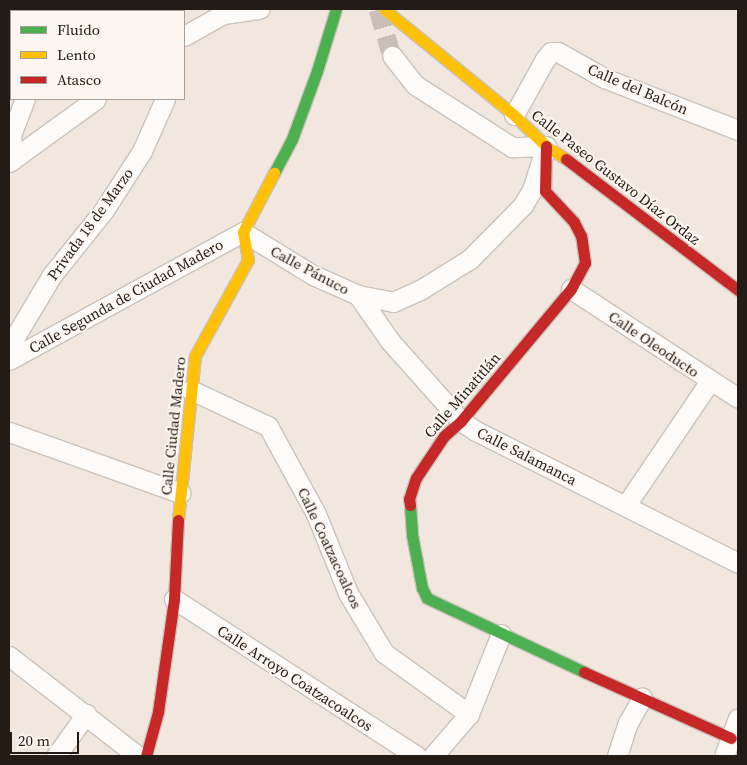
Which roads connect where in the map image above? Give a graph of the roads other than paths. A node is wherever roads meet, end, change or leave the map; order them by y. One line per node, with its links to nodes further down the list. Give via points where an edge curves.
1 (260, 9): 4 (street)
2 (336, 9): 14 (street, via 292,139)
3 (384, 9): 10 (street, Calle Paseo Gustavo Díaz Ordaz)
4 (199, 16): 5 (street)
5 (185, 35)
6 (392, 56): 12 (street, via 415,85 512,147)
7 (25, 100): 13 (street, via 11,135)
8 (95, 100): 13 (street)
9 (165, 100): 18 (street, Privada 18 de Marzo, via 142,151 104,210 52,275)
10 (514, 115): 11 (street, Calle del Balcón, via 545,58 551,52 558,52 604,78); 12 (street, Calle Paseo Gustavo Díaz Ordaz)
11 (738, 130)
12 (546, 146): 15 (street, Calle Minatitlán, via 545,191 574,222 585,254 585,263); 16 (street, Calle Paseo Gustavo Díaz Ordaz, via 585,172); 17 (street, Calle Pánuco, via 532,190 522,205 470,259 420,290 393,302)
13 (10, 161)
14 (243, 232): 17 (street, Calle Pánuco, via 313,275); 19 (street, Calle Segunda de Ciudad Madero); 21 (street, Calle Ciudad Madero, via 248,260 198,347)
15 (571, 289): 20 (street, Calle Oleoducto); 23 (street, Calle Minatitlán)
16 (738, 290)
17 (358, 295): 23 (street, Calle Salamanca, via 390,341)
18 (9, 347)
19 (9, 360)
20 (710, 381): 22 (street, Calle Oleoducto); 26 (street)
21 (191, 390): 25 (street, Calle Ciudad Madero); 33 (street, Calle Coatzacoalcos, via 268,426 316,514 348,593 384,653)
22 (738, 398)
23 (461, 421): 26 (street, Calle Salamanca); 29 (street, Calle Minatitlán, via 444,436 416,478 409,499 422,588 427,598)
24 (9, 432): 25 (street)
25 (180, 493): 28 (street, Calle Ciudad Madero)
26 (626, 505): 27 (street, Calle Salamanca)
27 (738, 563)
28 (174, 600): 38 (street, Calle Ciudad Madero, via 158,712); 39 (street, Calle Arroyo Coatzacoalcos)
29 (501, 634): 31 (street, Calle Minatitlán); 33 (street)
30 (9, 656): 32 (street)
31 (642, 698): 35 (street, Calle Minatitlán); 41 (street, via 628,723)
32 (86, 714): 36 (street); 37 (street)
33 (469, 714): 40 (street)
34 (738, 718): 35 (street)
35 (731, 738): 42 (street)
36 (56, 756)
37 (138, 756)
38 (146, 756)
39 (417, 756)
40 (433, 756)
41 (617, 756)
42 (724, 756)

